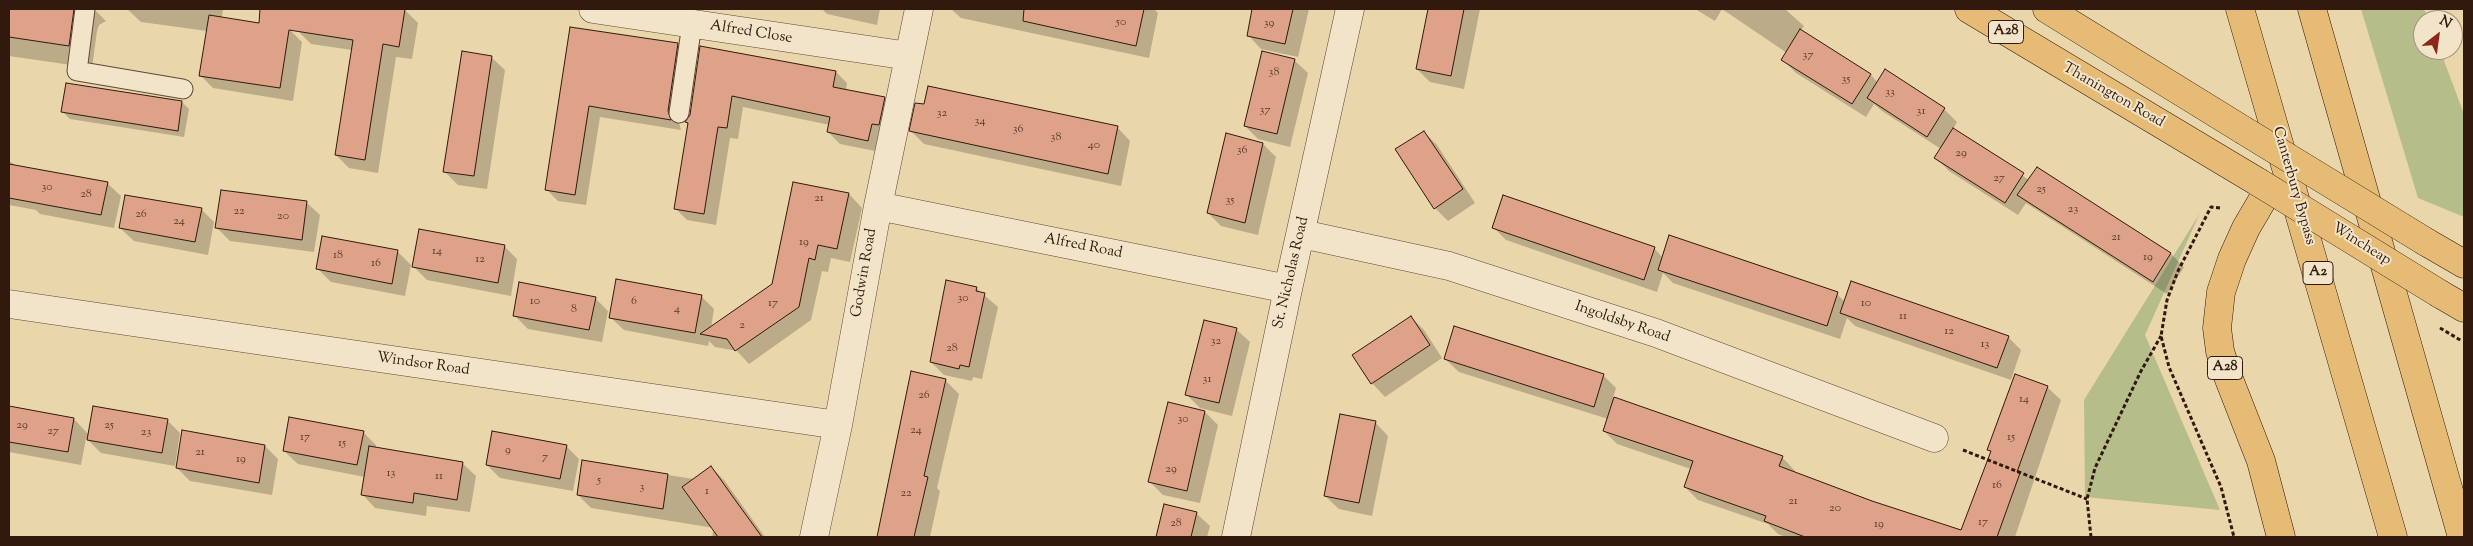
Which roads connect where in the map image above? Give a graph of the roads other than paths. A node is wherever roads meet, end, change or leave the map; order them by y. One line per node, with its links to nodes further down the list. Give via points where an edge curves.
1 (85, 9): 13 (lane, via 76,71)
2 (593, 9): 10 (street, Alfred Close)
3 (919, 9): 12 (street, Godwin Road)
4 (1350, 9): 18 (street, St. Nicholas Road)
5 (1969, 9): 11 (highway, Thanington Road / A28)
6 (2007, 9): 11 (highway)
7 (2047, 9): 15 (highway, bridge)
8 (2240, 9): 28 (highway, Canterbury Bypass / A2)
9 (2312, 9): 29 (highway)
10 (692, 24): 12 (street, Alfred Close); 14 (lane)
11 (2043, 55): 16 (highway, Thanington Road / A28)
12 (908, 56): 17 (street, Godwin Road)
13 (183, 89)
14 (678, 113)
15 (2289, 159): 16 (highway, A28); 19 (highway, bridge)
16 (2264, 190): 22 (highway, Wincheap / A28, bridge); 27 (highway, A28, via 2232,259 2221,292 2217,328 2225,366 2261,461)
17 (878, 206): 20 (street, Alfred Road); 23 (street, Godwin Road)
18 (1302, 234): 20 (street, St. Nicholas Road); 24 (street, Ingoldsby Road, via 1458,269 1656,333)
19 (2464, 264)
20 (1288, 289): 26 (street, St. Nicholas Road)
21 (9, 304): 23 (street, Windsor Road)
22 (2464, 308)
23 (838, 425): 25 (street, Godwin Road)
24 (1934, 438)
25 (814, 537)
26 (1236, 537)
27 (2281, 537)
28 (2393, 537)
29 (2462, 537)

